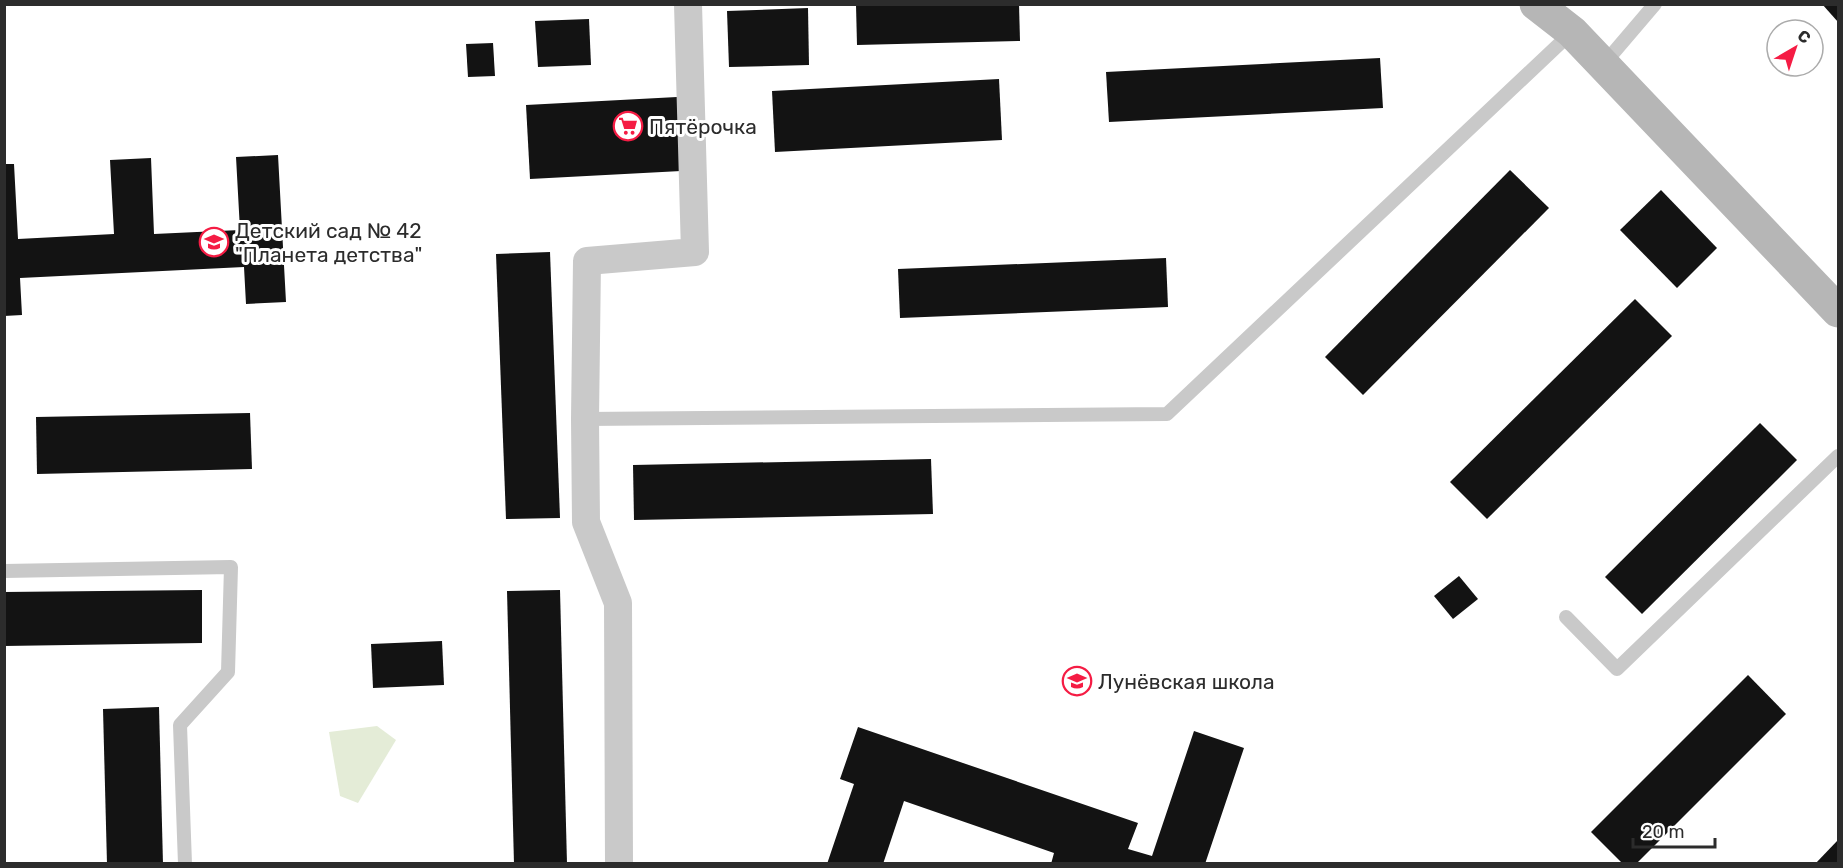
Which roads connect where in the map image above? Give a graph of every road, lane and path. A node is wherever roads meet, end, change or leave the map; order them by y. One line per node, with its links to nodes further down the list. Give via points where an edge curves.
1 (688, 4): 7 (street, via 695,252 587,261)
2 (1536, 4): 4 (street)
3 (1655, 4): 5 (lane)
4 (1572, 32): 5 (street); 7 (lane, via 1167,414)
5 (1603, 65): 6 (street)
6 (1839, 311)
7 (585, 419): 12 (street, via 586,522 618,603)
8 (1839, 456): 10 (lane, via 1617,669)
9 (4, 571): 11 (lane, via 231,567 228,672 180,725)
10 (1566, 617)
11 (185, 864)
12 (619, 864)

